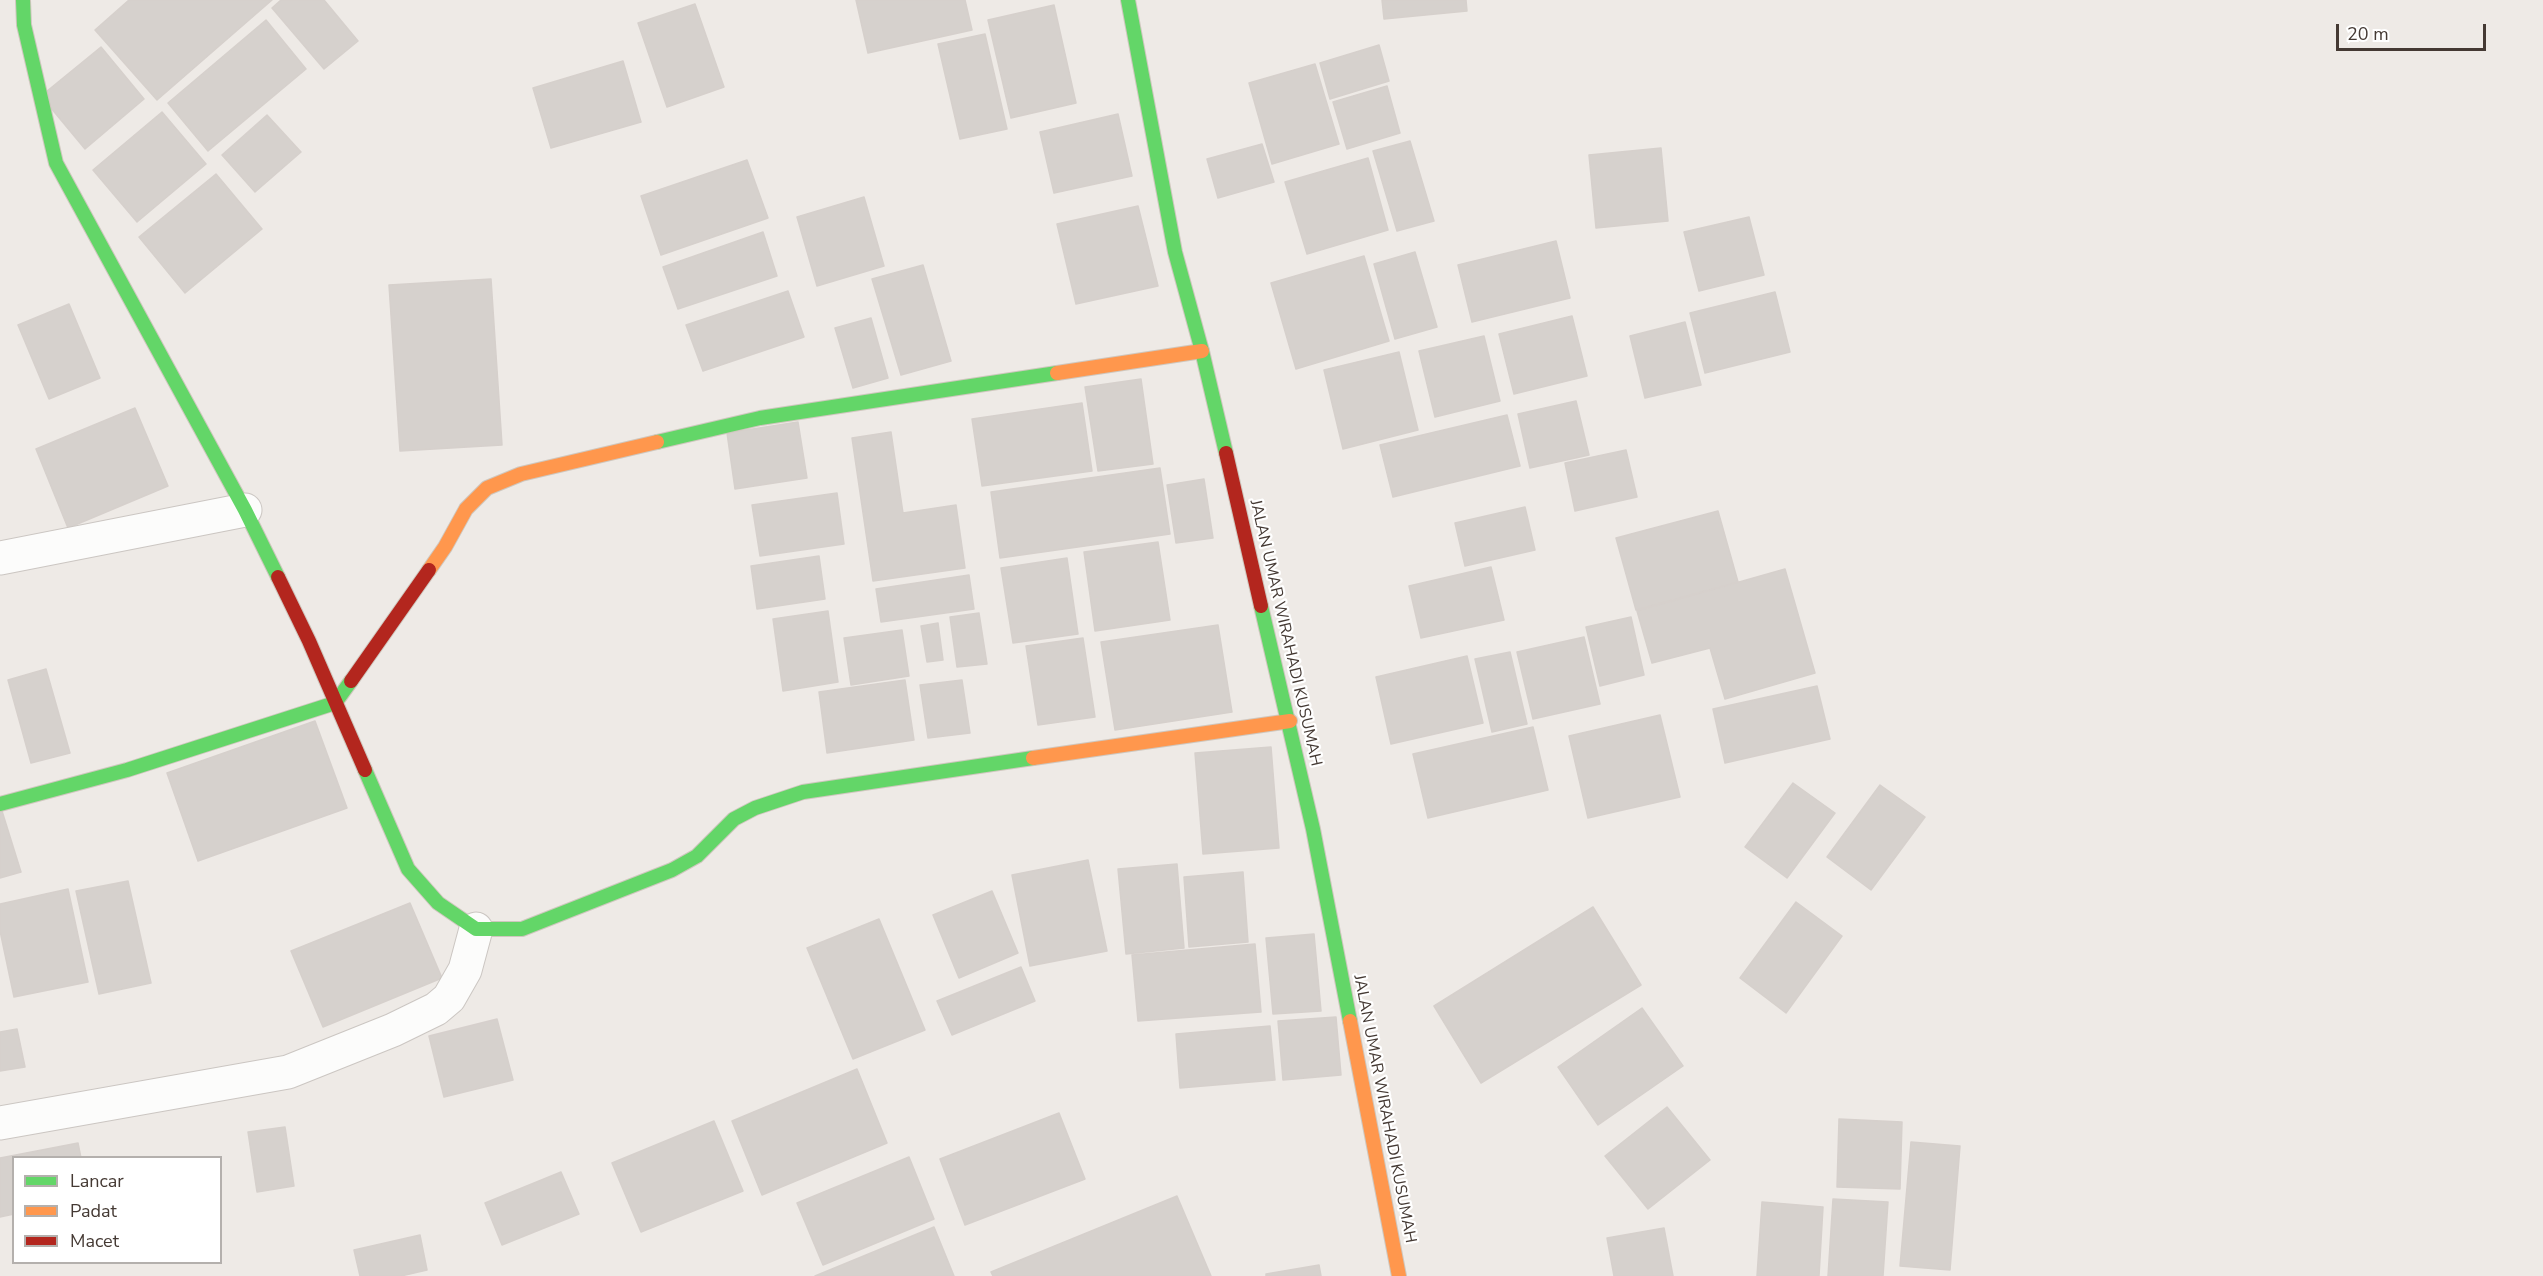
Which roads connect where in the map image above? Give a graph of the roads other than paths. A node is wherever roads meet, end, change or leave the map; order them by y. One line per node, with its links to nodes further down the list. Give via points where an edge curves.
1 (23, 0): 4 (street, via 24,25 56,163)
2 (1128, 0): 3 (street, JALAN UMAR WIRAHADI KUSUMAH, via 1175,252)
3 (1202, 351): 6 (street, via 760,418 521,474 487,488 466,509); 7 (street, JALAN UMAR WIRAHADI KUSUMAH)
4 (246, 510): 5 (street); 6 (street, via 309,640)
5 (0, 558)
6 (335, 704): 8 (street, via 127,770); 9 (street, via 408,869 438,903)
7 (1290, 721): 9 (street, via 803,792 734,819 697,856 672,870 522,929); 11 (street, JALAN UMAR WIRAHADI KUSUMAH)
8 (0, 804)
9 (476, 929): 10 (street, via 465,970 449,998 393,1030 288,1072)
10 (0, 1123)
11 (1399, 1276)

